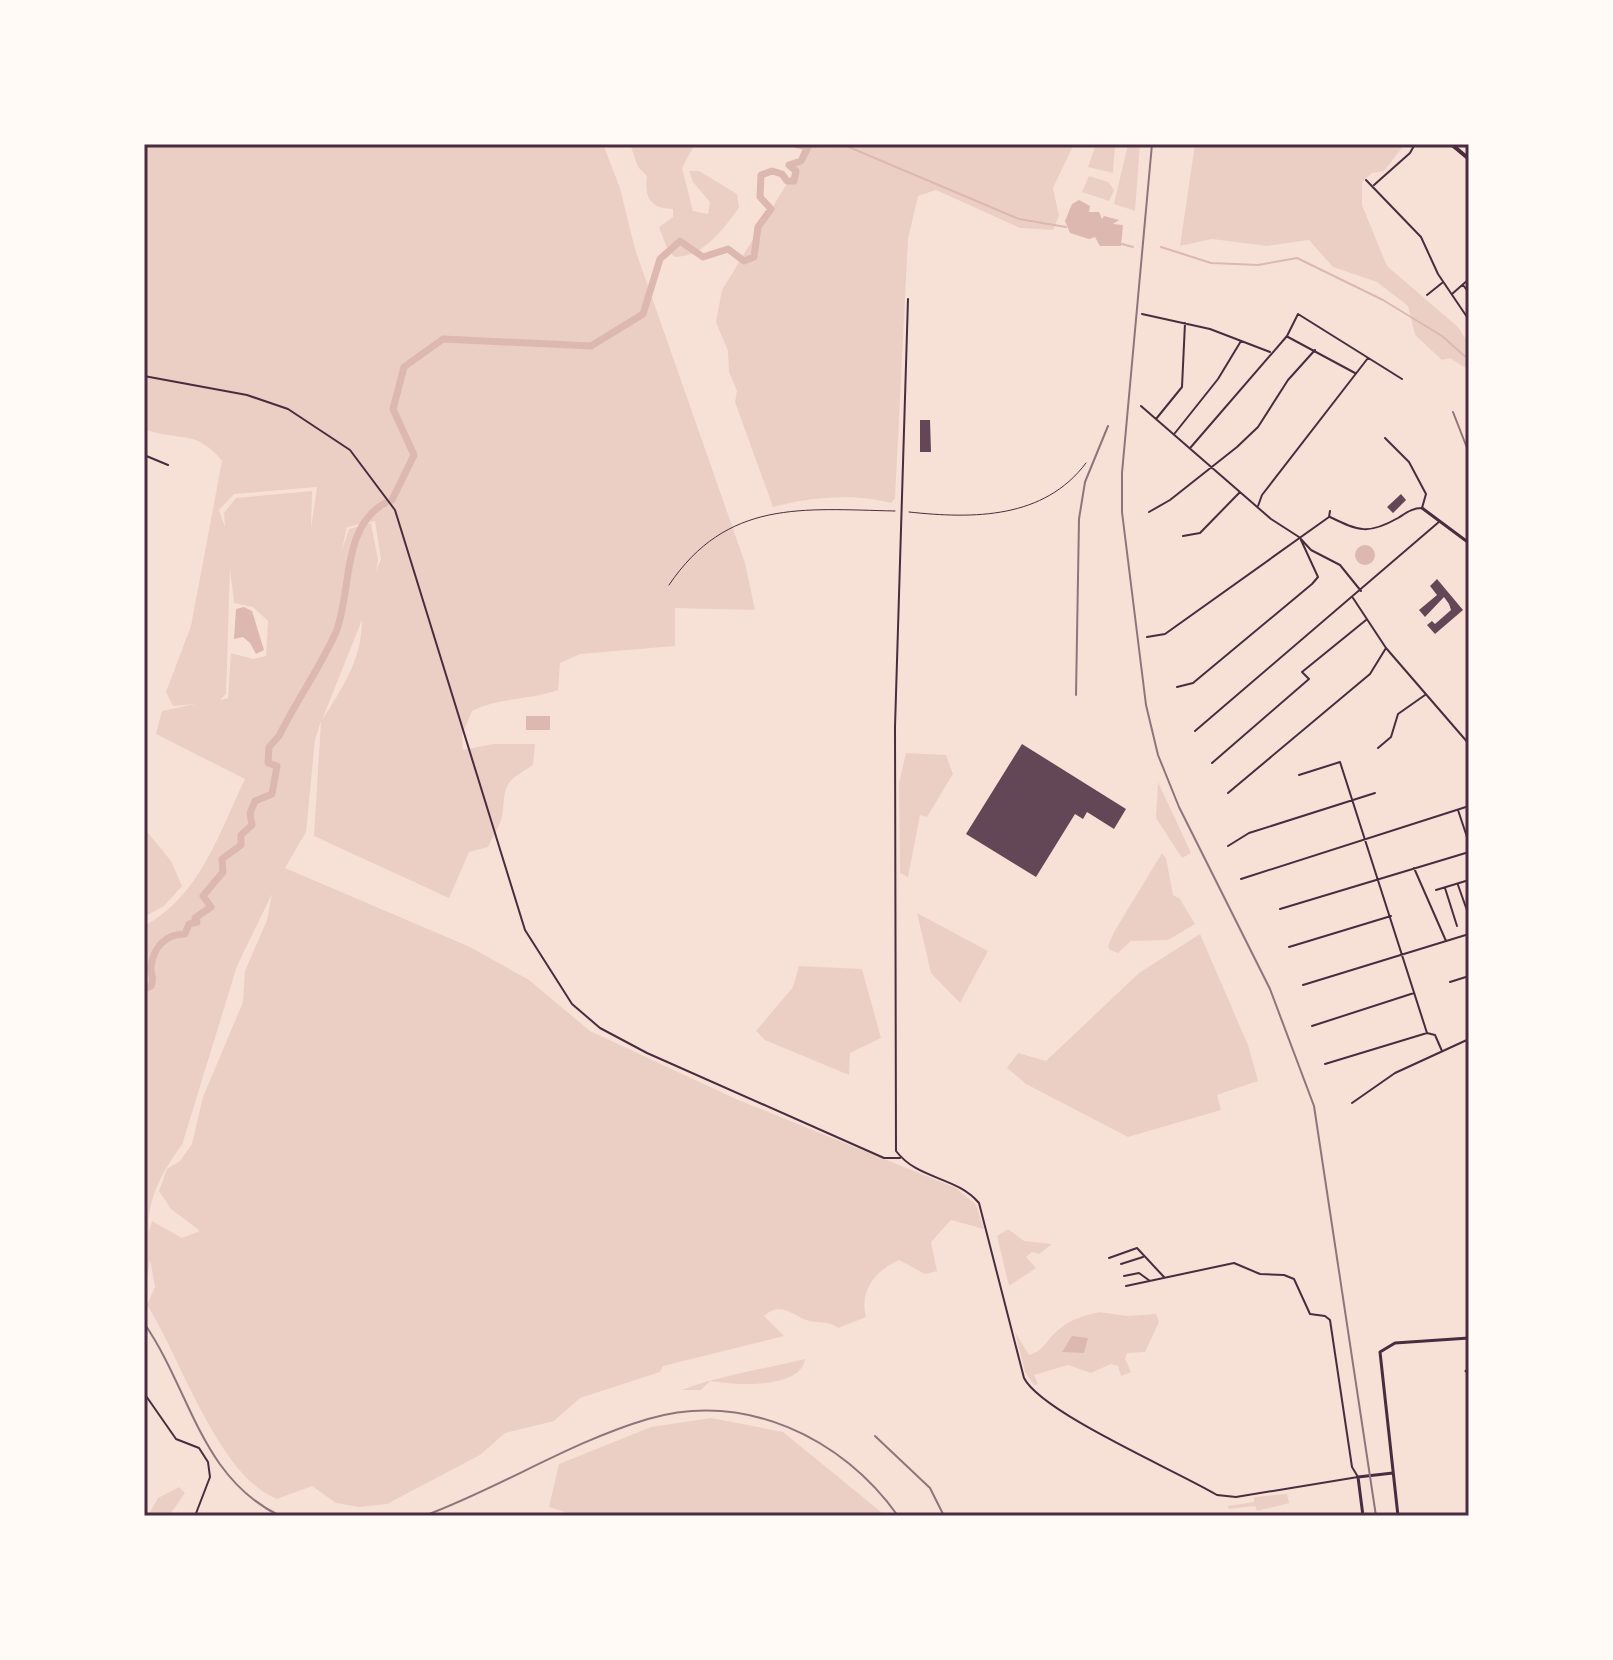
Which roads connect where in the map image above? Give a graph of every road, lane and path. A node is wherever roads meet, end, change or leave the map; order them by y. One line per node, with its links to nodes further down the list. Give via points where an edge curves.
1 (1415, 144): 5 (street)
2 (1454, 145): 3 (main road)
3 (1469, 159)
4 (1366, 180): 5 (street)
5 (1373, 186): 7 (street, via 1421,237)
6 (1469, 279): 8 (street)
7 (1443, 282): 10 (street); 11 (street)
8 (1463, 284): 9 (street); 10 (street)
9 (1469, 293)
10 (1451, 294): 14 (street)
11 (1427, 295)
12 (908, 299): 36 (street)
13 (1142, 314): 15 (street)
14 (1469, 320)
15 (1185, 321): 17 (street); 25 (street, via 1182,387)
16 (1287, 336): 18 (street); 19 (street); 20 (street, via 1291,321 1301,314)
17 (1241, 341): 19 (street); 26 (street)
18 (1315, 350): 21 (street); 32 (street, via 1258,427)
19 (1272, 352): 28 (street)
20 (1369, 357): 21 (street); 23 (street)
21 (1355, 373): 34 (street)
22 (144, 376): 91 (street, via 247,395 288,409 350,450 395,510 525,930 572,1004 600,1028 647,1053 884,1158)
23 (1402, 379)
24 (1141, 406): 25 (street)
25 (1155, 420): 26 (street)
26 (1174, 434): 28 (street)
27 (1385, 438): 35 (street, via 1409,462 1426,494)
28 (1191, 447): 32 (street)
29 (144, 455): 31 (street)
30 (1086, 463): 36 (path, via 1070,483 1020,510)
31 (168, 465)
32 (1212, 467): 33 (street); 38 (street)
33 (1240, 492): 34 (street); 41 (street, via 1200,533)
34 (1258, 506): 42 (street)
35 (1422, 508): 39 (street, via 1378,529 1350,529); 40 (street)
36 (900, 511): 44 (path, via 779,511 751,517 694,553); 91 (street, via 895,727 896,1151)
37 (1330, 511): 39 (street)
38 (1149, 512)
39 (1329, 517): 42 (street)
40 (1440, 521): 43 (street); 45 (street)
41 (1183, 536)
42 (1299, 537): 45 (street, via 1340,565); 48 (street, via 1165,634); 50 (street, via 1318,577 1193,683)
43 (1469, 543)
44 (669, 585)
45 (1361, 591): 46 (street)
46 (1352, 598): 47 (street); 52 (street)
47 (1366, 620): 49 (street); 55 (street, via 1302,672 1309,679)
48 (1147, 637)
49 (1386, 648): 51 (street); 57 (street, via 1370,674)
50 (1177, 687)
51 (1426, 694): 53 (street); 54 (street, via 1398,714 1391,737)
52 (1195, 731)
53 (1469, 744)
54 (1378, 748)
55 (1212, 763)
56 (1299, 775): 59 (street, via 1340,762)
57 (1228, 793)
58 (1375, 793): 59 (street)
59 (1355, 801): 62 (street); 64 (street, via 1249,833)
60 (1469, 806): 61 (street)
61 (1457, 809): 62 (street); 63 (street)
62 (1366, 839): 67 (street); 68 (street)
63 (1469, 843)
64 (1228, 846)
65 (1469, 852): 66 (street)
66 (1414, 867): 67 (street); 78 (street)
67 (1378, 877): 73 (street); 74 (street)
68 (1243, 878)
69 (1469, 880): 70 (street)
70 (1458, 884): 71 (street); 75 (street)
71 (1445, 888): 72 (street); 76 (street)
72 (1436, 890)
73 (1280, 909)
74 (1391, 916): 79 (street); 80 (street)
75 (1469, 916)
76 (1457, 926)
77 (1469, 934): 78 (street)
78 (1446, 941): 80 (street)
79 (1289, 947)
80 (1403, 953): 83 (street); 84 (street)
81 (1469, 976): 82 (street)
82 (1450, 982)
83 (1303, 985)
84 (1416, 993): 85 (street); 86 (street)
85 (1312, 1026)
86 (1427, 1033): 88 (street, via 1435,1035); 89 (street)
87 (1469, 1039): 88 (street)
88 (1442, 1051): 90 (street, via 1395,1073)
89 (1325, 1064)
90 (1352, 1103)
91 (901, 1158): 102 (street, via 918,1171 958,1184 979,1203 1024,1378 1044,1398 1217,1495 1236,1497)
92 (1144, 1256): 93 (street, via 1137,1248); 94 (street); 96 (street)
93 (1109, 1258)
94 (1121, 1264)
95 (1124, 1276): 97 (street, via 1139,1273)
96 (1164, 1278): 97 (street); 102 (street, via 1234,1263 1294,1279 1310,1314 1330,1320 1352,1467)
97 (1150, 1282): 98 (street)
98 (1126, 1286)
99 (1469, 1338): 101 (street, via 1383,1348 1379,1358)
100 (144, 1393): 103 (street, via 176,1439 199,1448 208,1462 210,1477)
101 (1393, 1473): 102 (street); 105 (street)
102 (1358, 1477): 104 (street)
103 (195, 1516)
104 (1363, 1516)
105 (1398, 1516)

